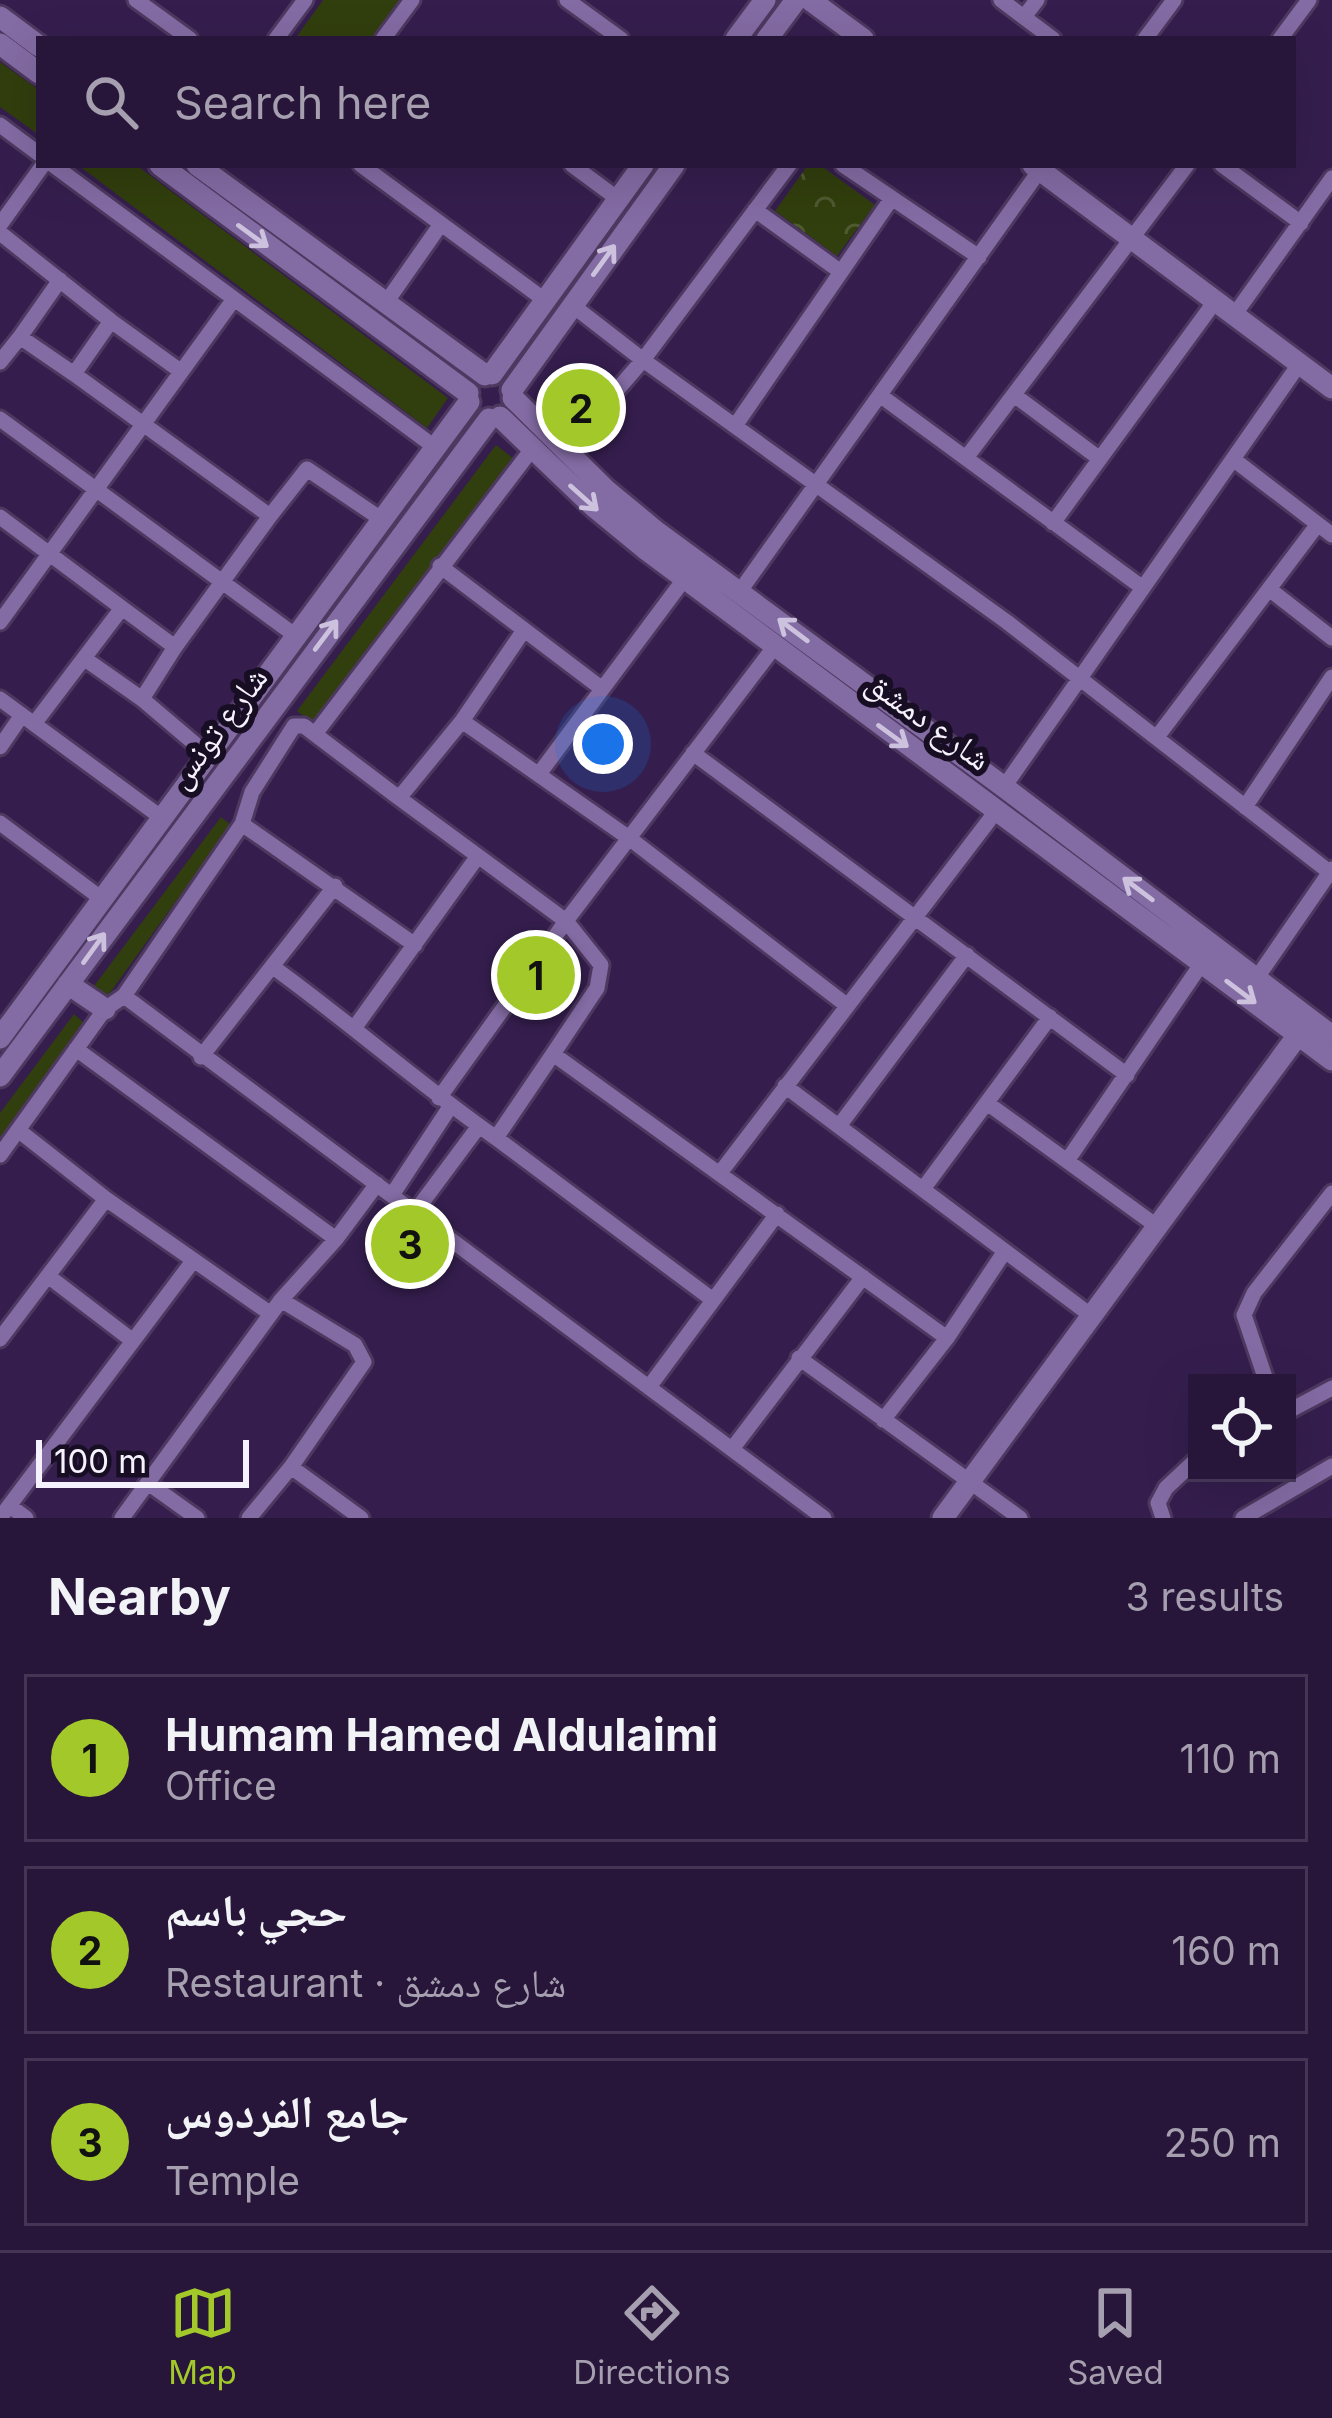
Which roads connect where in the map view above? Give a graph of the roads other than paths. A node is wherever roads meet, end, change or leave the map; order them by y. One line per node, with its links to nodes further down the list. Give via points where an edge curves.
1 (136, 0): 14 (street)
2 (412, 0): 16 (street)
3 (567, 0): 17 (street)
4 (765, 0): 18 (street)
5 (796, 0): 19 (street)
6 (810, 0): 20 (street)
7 (1001, 0): 13 (street)
8 (1037, 0): 13 (street)
9 (1174, 0): 22 (street)
10 (1309, 0): 23 (street)
11 (299, 2): 15 (street)
12 (0, 17): 25 (street)
13 (1024, 17): 21 (street)
14 (186, 36)
15 (278, 36)
16 (391, 36)
17 (617, 36)
18 (738, 36)
19 (769, 36)
20 (858, 36)
21 (1049, 36)
22 (1147, 36)
23 (1282, 36)
24 (0, 44): 26 (street)
25 (36, 44)
26 (36, 71)
27 (0, 125): 28 (street)
28 (36, 152)
29 (41, 168): 50 (street)
30 (57, 168): 55 (street)
31 (164, 168): 46 (street)
32 (201, 168): 43 (street)
33 (365, 168): 49 (street)
34 (576, 168): 45 (street)
35 (641, 168): 45 (street)
36 (672, 168): 58 (street, شارع تونس, one-way to 36)
37 (787, 168): 47 (street)
38 (847, 168): 44 (street)
39 (1185, 168): 51 (street)
40 (1226, 168): 48 (street)
41 (1047, 170): 51 (street); 52 (street)
42 (1332, 178): 48 (street)
43 (222, 184): 46 (street); 57 (street)
44 (892, 198): 52 (street); 53 (street)
45 (618, 199): 56 (street)
46 (208, 203): 71 (street, one-way to 71)
47 (755, 210): 53 (street); 62 (street)
48 (1300, 223): 59 (street)
49 (441, 224): 56 (street); 57 (street)
50 (0, 229): 54 (street)
51 (1133, 239): 59 (street); 69 (street)
52 (979, 257): 70 (street)
53 (841, 272): 75 (street)
54 (60, 280): 60 (street); 61 (street)
55 (234, 299): 65 (street); 76 (street)
56 (546, 301): 67 (street)
57 (385, 304): 67 (street)
58 (572, 305): 62 (street); 72 (street, شارع تونس)
59 (1225, 307): 64 (street); 80 (street)
60 (111, 321): 65 (street); 66 (street)
61 (20, 337): 63 (street); 66 (street)
62 (643, 360): 75 (street); 78 (street)
63 (0, 362)
64 (1300, 362): 68 (street); 81 (street)
65 (179, 370): 74 (street)
66 (74, 374): 74 (street)
67 (488, 375): 71 (street, via 474,382); 72 (street, via 504,379)
68 (1332, 388)
69 (1014, 395): 79 (street); 80 (street)
70 (881, 396): 79 (street); 82 (street)
71 (469, 398): 72 (street, via 476,414); 76 (street, شارع تونس)
72 (504, 406): 77 (street, شارع دمشق); 78 (street, شارع دمشق); 110 (street, شارع تونس, one-way to 72)
73 (0, 419): 83 (street)
74 (145, 422): 83 (street); 84 (street)
75 (735, 426): 82 (street)
76 (436, 448): 86 (street, شارع تونس)
77 (532, 448): 91 (street); 92 (street, شارع دمشق, one-way to 92)
78 (565, 450): 96 (street, شارع دمشق, via 644,522)
79 (966, 458): 87 (street)
80 (1100, 459): 87 (street)
81 (1232, 459): 88 (street); 94 (street)
82 (818, 486): 96 (street); 106 (street)
83 (97, 488): 90 (street); 93 (street)
84 (270, 516): 86 (street, via 307,469); 93 (street)
85 (0, 517): 90 (street)
86 (384, 521): 100 (street, شارع تونس)
87 (1054, 523): 94 (street)
88 (1318, 524): 89 (street); 95 (street)
89 (1332, 535)
90 (49, 555): 97 (street); 98 (street)
91 (440, 566): 99 (street); 114 (street)
92 (686, 578): 102 (street, شارع دمشق); 107 (street)
93 (223, 581): 100 (street); 103 (street)
94 (1143, 588): 106 (street)
95 (1268, 589): 101 (street); 115 (street)
96 (740, 591): 120 (street, شارع دمشق, one-way to 96)
97 (122, 608): 103 (street); 104 (street)
98 (0, 622)
99 (524, 630): 107 (street); 112 (street)
100 (296, 636): 118 (street, شارع تونس)
101 (1332, 638)
102 (775, 646): 117 (street); 123 (street, شارع دمشق, one-way to 123)
103 (175, 647): 109 (street)
104 (85, 658): 109 (street); 111 (street)
105 (1332, 677): 122 (street)
106 (1079, 682): 115 (street); 120 (street)
107 (601, 688): 119 (street)
108 (0, 699): 111 (street)
109 (142, 699): 118 (street)
110 (274, 704): 113 (street); 139 (street, شارع تونس, one-way to 110)
111 (28, 720): 116 (street); 124 (street)
112 (463, 721): 119 (street); 121 (street)
113 (299, 724): 114 (street); 126 (street, via 252,792)
114 (315, 734): 121 (street)
115 (1157, 737): 122 (street)
116 (0, 747)
117 (693, 753): 127 (street); 132 (street)
118 (208, 755): 124 (street, شارع تونس)
119 (538, 774): 127 (street)
120 (1004, 787): 138 (street, شارع دمشق, one-way to 120)
121 (399, 798): 128 (street)
122 (1245, 807): 129 (street)
123 (997, 810): 132 (street); 136 (street, شارع دمشق)
124 (162, 818): 131 (street, شارع تونس)
125 (0, 823): 131 (street)
126 (242, 824): 130 (street); 140 (street)
127 (629, 838): 133 (street); 141 (street)
128 (478, 856): 133 (street); 134 (street)
129 (1331, 872): 138 (street)
130 (335, 886): 134 (street); 137 (street)
131 (102, 899): 144 (street, شارع تونس)
132 (915, 915): 135 (street); 141 (street)
133 (566, 921): 148 (street, via 601,976); 154 (street)
134 (415, 945): 143 (street)
135 (967, 955): 142 (street); 157 (street)
136 (1202, 963): 145 (street, شارع دمشق, one-way to 145); 151 (street)
137 (273, 967): 143 (street); 149 (street)
138 (1256, 979): 146 (street, شارع دمشق)
139 (68, 984): 140 (street); 152 (street, شارع تونس)
140 (115, 1003): 147 (street); 149 (street)
141 (845, 1004): 153 (street)
142 (1050, 1017): 151 (street); 155 (street)
143 (355, 1027): 154 (street)
144 (2, 1030)
145 (1298, 1034): 150 (street, شارع دمشق); 172 (street)
146 (1332, 1036)
147 (76, 1049): 158 (street); 173 (street)
148 (553, 1054): 159 (street); 162 (street)
149 (201, 1057): 163 (street)
150 (1332, 1060)
151 (1127, 1075): 161 (street)
152 (0, 1076)
153 (785, 1086): 157 (street); 162 (street)
154 (445, 1102): 156 (street); 166 (street)
155 (987, 1102): 161 (street); 164 (street)
156 (478, 1126): 159 (street); 168 (street)
157 (839, 1126): 164 (street)
158 (18, 1130): 160 (street); 167 (street)
159 (496, 1138): 178 (street)
160 (0, 1155)
161 (1067, 1161): 172 (street)
162 (720, 1173): 170 (street)
163 (377, 1184): 166 (street); 173 (street)
164 (923, 1190): 174 (street)
165 (1332, 1192): 169 (street)
166 (392, 1195): 168 (street)
167 (106, 1198): 175 (street); 176 (street)
168 (415, 1213): 186 (street)
169 (1317, 1213): 171 (street); 185 (street, via 1244,1315)
170 (777, 1214): 177 (street); 178 (street)
171 (1332, 1224)
172 (1158, 1227): 180 (street)
173 (336, 1239): 179 (street)
174 (1005, 1251): 180 (street); 181 (street)
175 (193, 1261): 179 (street); 183 (street)
176 (48, 1276): 182 (street); 183 (street)
177 (862, 1276): 181 (street); 184 (street)
178 (713, 1300): 186 (street)
179 (276, 1307): 192 (street, via 356,1345 364,1362); 195 (street)
180 (1093, 1317): 194 (street)
181 (947, 1338): 189 (street)
182 (0, 1339)
183 (133, 1341): 196 (street)
184 (799, 1358): 189 (street); 190 (street)
185 (1265, 1374)
186 (649, 1387): 190 (street)
187 (1332, 1388): 188 (street)
188 (1296, 1407)
189 (883, 1420): 194 (street)
190 (732, 1449): 202 (street)
191 (1332, 1466): 206 (street)
192 (291, 1467): 200 (street); 201 (street)
193 (1188, 1468): 205 (street, via 1158,1503)
194 (968, 1481): 203 (street); 204 (street)
195 (148, 1483): 198 (street); 199 (street)
196 (5, 1512): 197 (street)
197 (26, 1518)
198 (122, 1518)
199 (197, 1518)
200 (249, 1518)
201 (361, 1518)
202 (824, 1518)
203 (943, 1518)
204 (1020, 1518)
205 (1163, 1518)
206 (1243, 1518)

